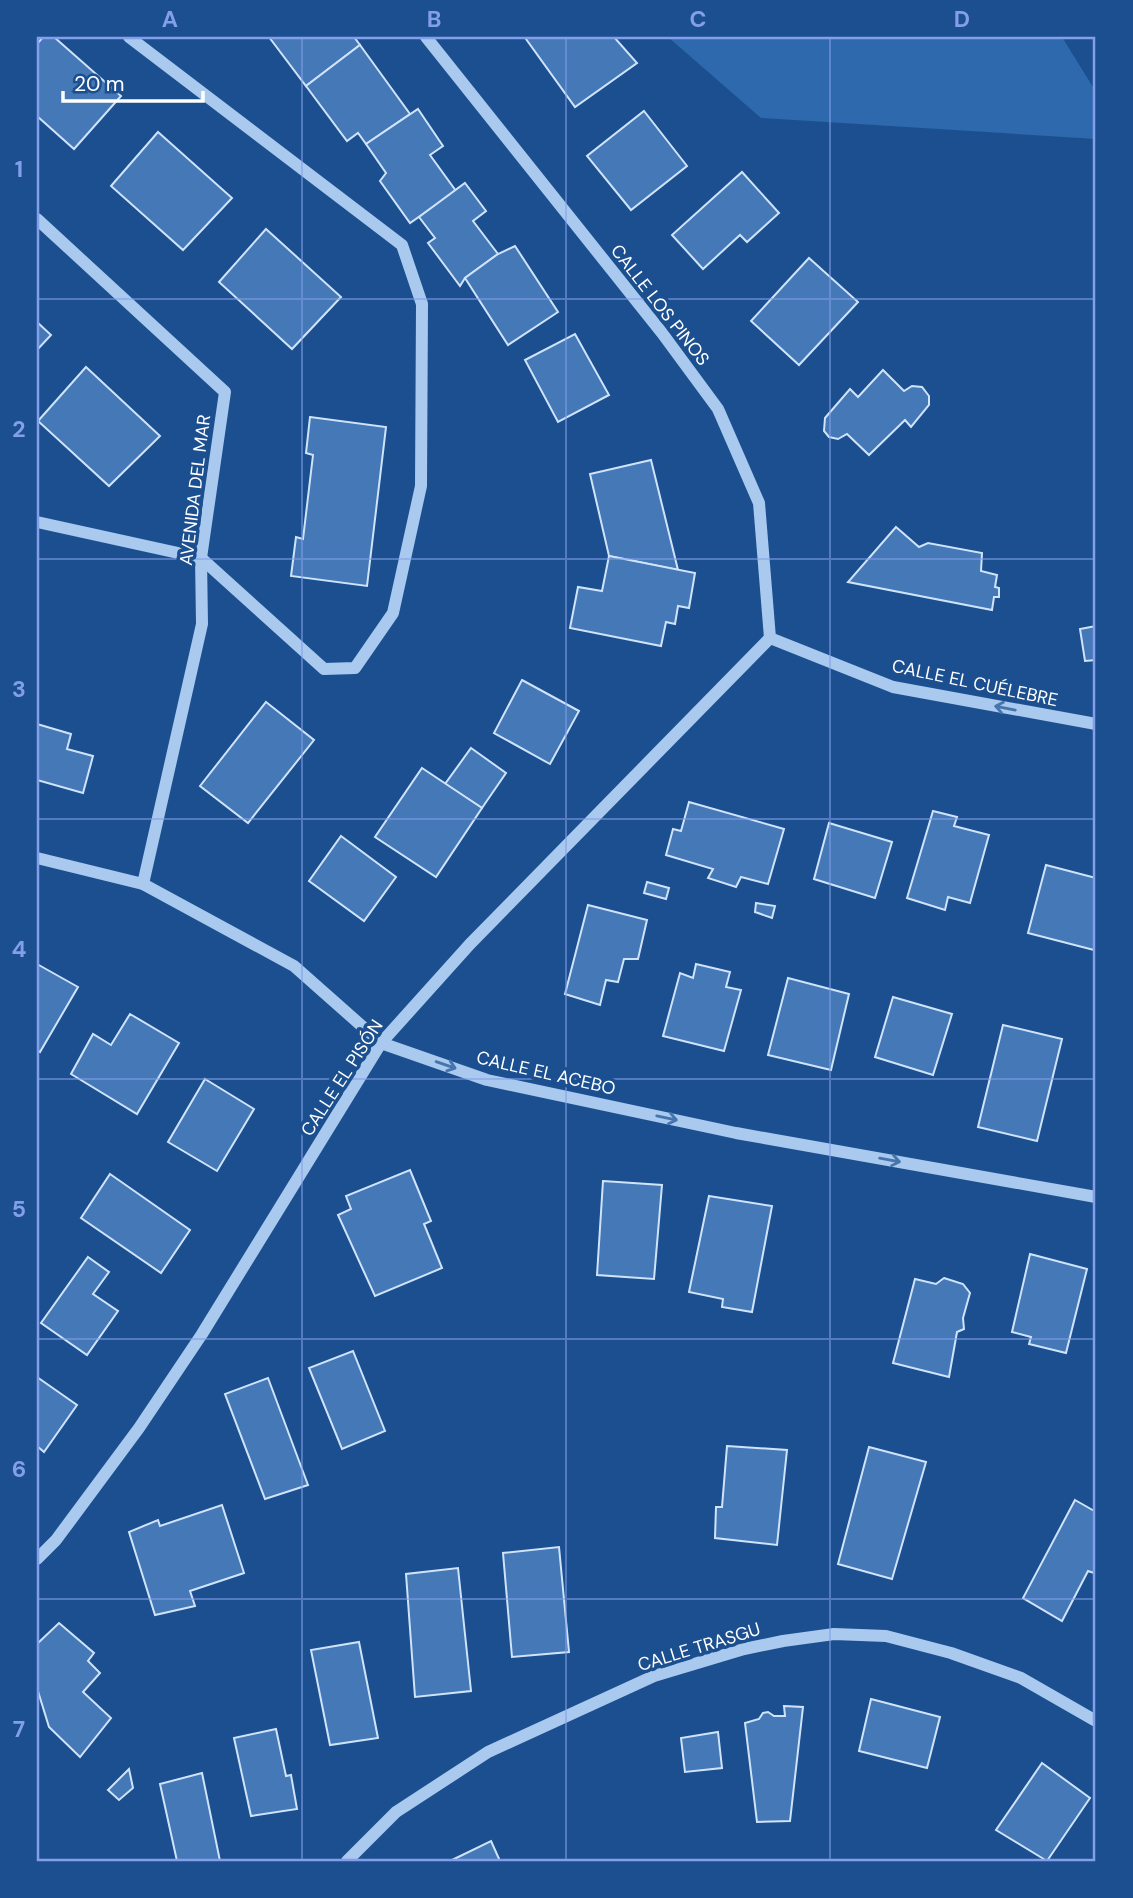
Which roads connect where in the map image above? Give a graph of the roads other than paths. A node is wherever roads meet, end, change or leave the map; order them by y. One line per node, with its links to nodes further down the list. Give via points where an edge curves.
1 (129, 37): 5 (street, via 402,245 422,304 421,486 393,613 355,668 324,669)
2 (426, 37): 6 (street, CALLE LOS PINOS, via 718,409 759,503)
3 (37, 219): 5 (street, AVENIDA DEL MAR, via 225,392)
4 (37, 522): 5 (street)
5 (201, 558): 9 (street, AVENIDA DEL MAR, via 202,624)
6 (770, 638): 7 (street, CALLE EL CUÉLEBRE, one-way to 6, via 893,687); 10 (street, CALLE EL PISÓN, via 470,944)
7 (1096, 724)
8 (37, 858): 9 (street, CALLE EL ACEBO)
9 (143, 884): 10 (street, CALLE EL ACEBO, via 294,966)
10 (381, 1043): 11 (street, CALLE EL ACEBO, one-way to 11, via 487,1080 736,1133); 12 (street, CALLE EL PISÓN, via 202,1334 139,1428)
11 (1096, 1197)
12 (37, 1559)
13 (1096, 1721): 14 (street, CALLE TRASGU, via 1021,1678 886,1636 835,1634 783,1641 654,1675 488,1752 396,1812)
14 (347, 1861)

